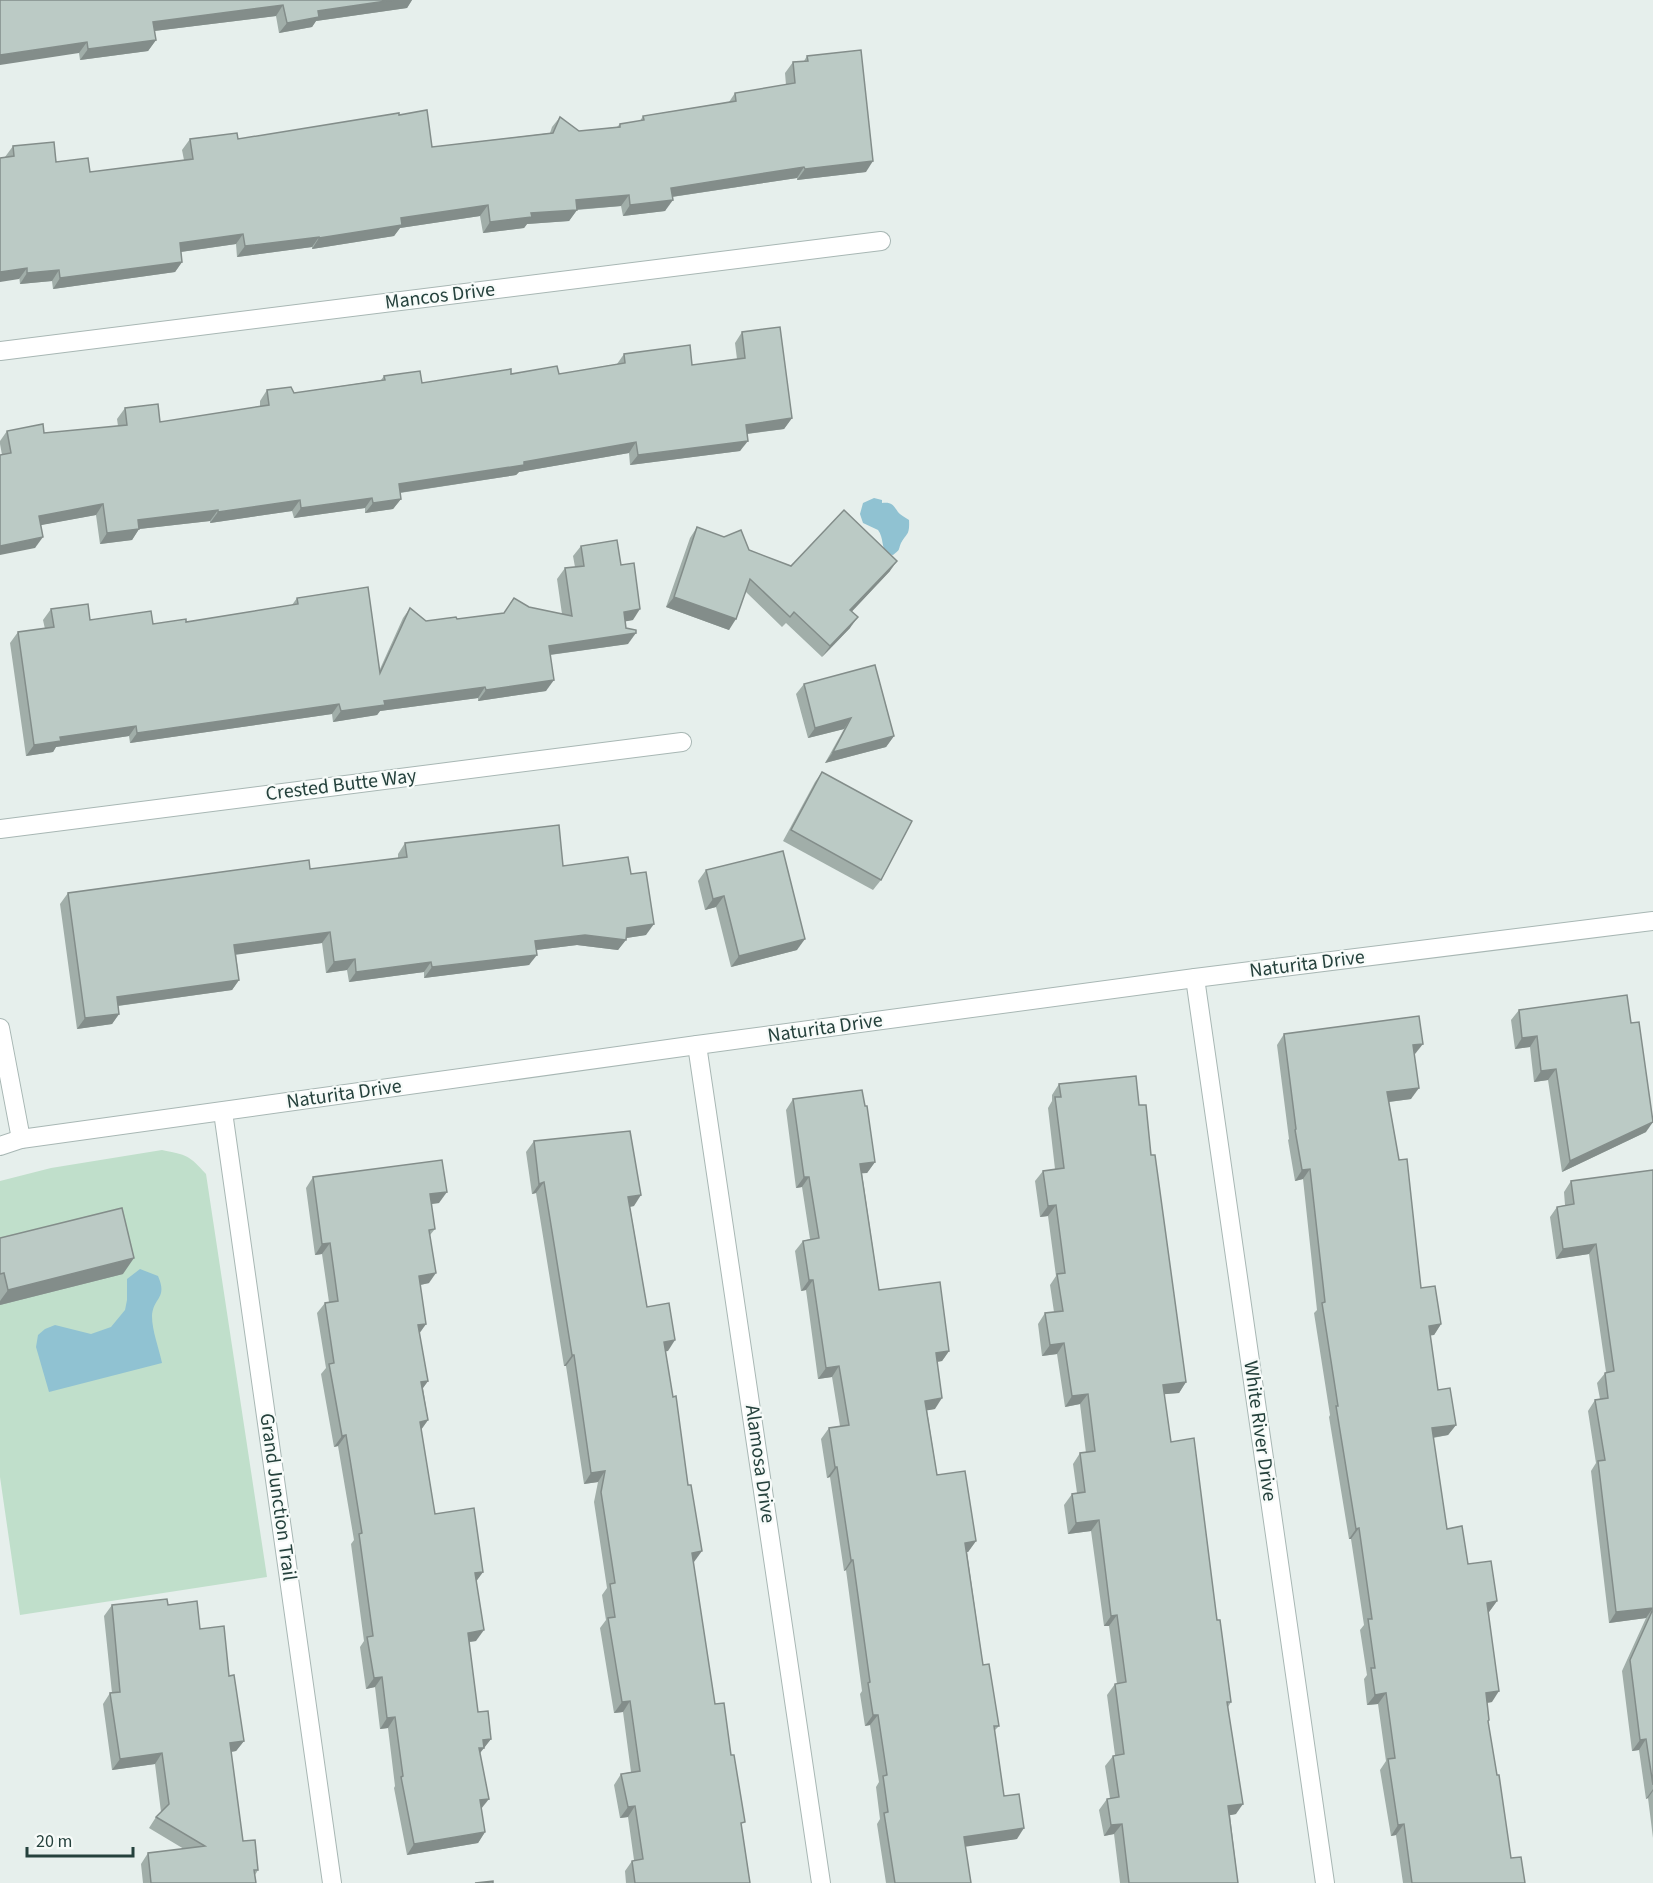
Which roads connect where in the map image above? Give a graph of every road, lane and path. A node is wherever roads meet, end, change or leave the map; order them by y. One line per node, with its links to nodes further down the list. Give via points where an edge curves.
1 (881, 241): 2 (street, Mancos Drive)
2 (0, 351)
3 (682, 742): 4 (street, Crested Butte Way)
4 (0, 829)
5 (1653, 921): 6 (street, Naturita Drive)
6 (1195, 978): 8 (street, Naturita Drive); 14 (street, White River Drive)
7 (0, 1028): 10 (street)
8 (697, 1045): 9 (street, Naturita Drive); 13 (street, Alamosa Drive)
9 (223, 1112): 10 (street, Naturita Drive); 12 (street, Grand Junction Trail)
10 (21, 1139): 11 (street, Naturita Drive)
11 (0, 1146)
12 (332, 1883)
13 (821, 1883)
14 (1325, 1883)

